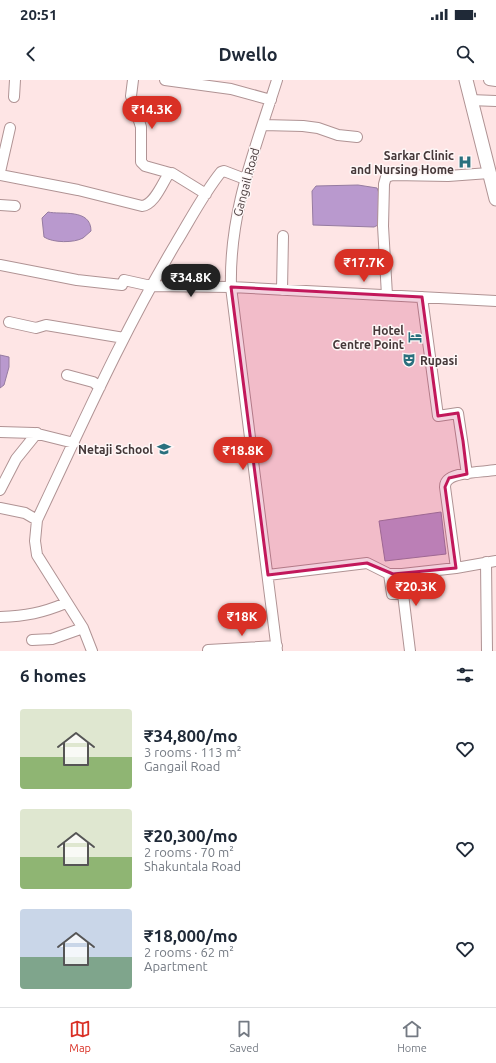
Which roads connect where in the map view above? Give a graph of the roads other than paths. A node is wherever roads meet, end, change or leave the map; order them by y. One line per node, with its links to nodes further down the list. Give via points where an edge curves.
1 (15, 80): 8 (street)
2 (133, 80): 16 (street, via 131,96 141,128 141,162 144,166)
3 (165, 80): 9 (street, via 231,89)
4 (277, 80): 9 (street, Gangail Road)
5 (466, 80): 10 (main road)
6 (489, 80): 7 (street)
7 (496, 80)
8 (14, 97)
9 (271, 100): 12 (street, Gangail Road)
10 (470, 100): 11 (street); 17 (main road)
11 (496, 101)
12 (263, 125): 14 (street, via 303,126); 18 (street, Gangail Road)
13 (10, 128): 15 (street)
14 (357, 137)
15 (0, 173): 16 (street, via 142,206 152,200)
16 (170, 173): 19 (street, via 174,173)
17 (489, 173): 20 (main road); 28 (street, via 386,177 383,226)
18 (245, 179): 19 (street, via 223,171); 26 (street, Gangail Road, via 234,228 230,261)
19 (206, 194): 25 (street)
20 (496, 199)
21 (0, 205): 22 (street)
22 (15, 206)
23 (283, 236): 27 (street)
24 (0, 265): 25 (street, via 77,280 122,284 124,280)
25 (151, 286): 26 (street); 32 (street)
26 (231, 287): 27 (street); 46 (street, Gangail Road)
27 (282, 290): 28 (street)
28 (387, 295): 29 (street)
29 (422, 297): 30 (street); 39 (street, via 438,416 458,413)
30 (496, 301)
31 (9, 322): 32 (street, via 36,328 46,325)
32 (124, 338): 34 (street)
33 (67, 375): 34 (street, via 93,382)
34 (100, 387): 37 (street)
35 (0, 432): 36 (street)
36 (37, 433): 37 (street); 40 (street, via 16,459)
37 (74, 443): 42 (street)
38 (496, 470): 39 (street)
39 (467, 474): 44 (street, via 449,478 445,487)
40 (0, 490)
41 (0, 508): 42 (street, via 25,513)
42 (37, 520): 47 (street, via 37,555)
43 (491, 561): 44 (street); 55 (street)
44 (456, 568): 45 (street)
45 (389, 574): 46 (street, via 367,563); 54 (street, via 392,594 403,594)
46 (268, 575): 51 (street, Gangail Road)
47 (66, 602): 48 (street, via 30,615); 49 (street)
48 (0, 617)
49 (82, 628): 50 (street, via 52,640); 53 (street)
50 (32, 640)
51 (277, 649): 52 (street)
52 (208, 650)
53 (92, 651)
54 (410, 651)
55 (487, 651)

